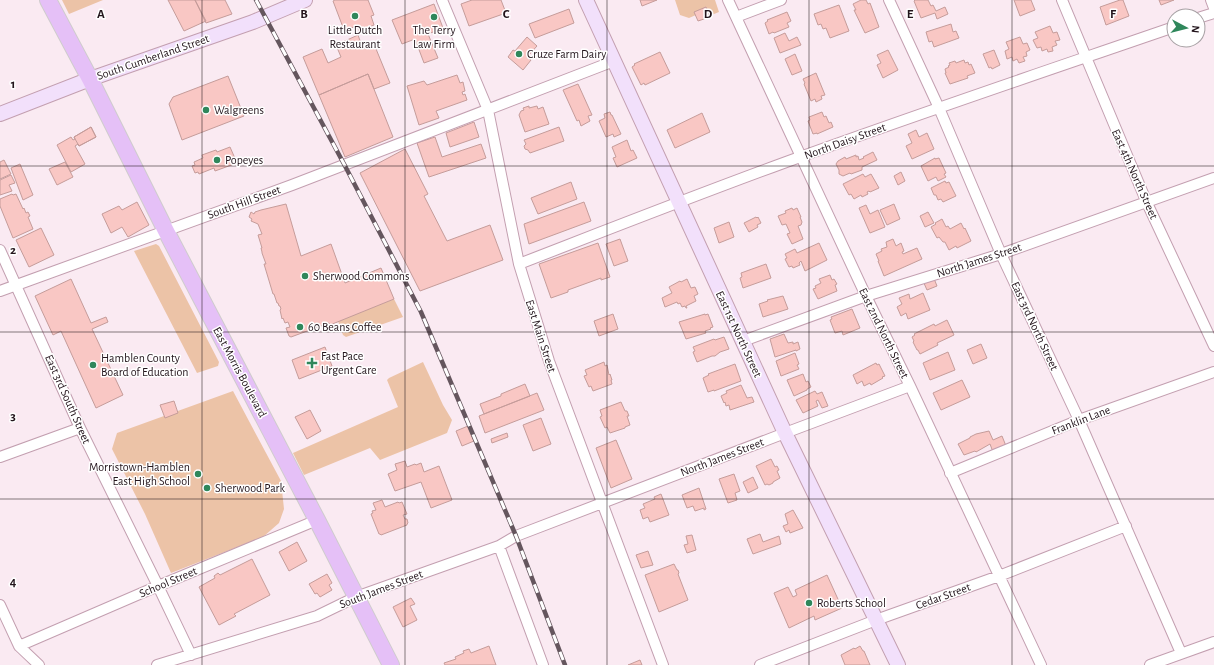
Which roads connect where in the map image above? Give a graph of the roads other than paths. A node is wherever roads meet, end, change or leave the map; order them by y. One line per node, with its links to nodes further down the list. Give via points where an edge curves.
1 (48, 0): 15 (main road, East Morris Boulevard)
2 (305, 0): 15 (main road, South Cumberland Street, via 253,22)
3 (442, 0): 17 (street, East Main Street)
4 (586, 0): 14 (main road, East 1st North Street)
5 (728, 0): 11 (street, East 2nd North Street)
6 (781, 0): 11 (street)
7 (889, 0): 16 (street, East 3rd North Street)
8 (1062, 0): 13 (street, East 4th North Street)
9 (1211, 0): 10 (street)
10 (1214, 8)
11 (736, 17): 19 (street, East 2nd North Street)
12 (1166, 30): 13 (street, North Daisy Street)
13 (1085, 57): 16 (street, North Daisy Street); 22 (street, East 4th North Street)
14 (614, 61): 17 (street, South Hill Street); 21 (main road, East 1st North Street)
15 (90, 79): 18 (main road, South Cumberland Street); 23 (main road, East Morris Boulevard)
16 (939, 108): 19 (street, North Daisy Street); 25 (street, East 3rd North Street)
17 (488, 110): 23 (street, South Hill Street); 26 (street, East Main Street)
18 (0, 114)
19 (802, 157): 21 (street, North Daisy Street); 29 (street, East 2nd North Street)
20 (1214, 178): 22 (street, North James Street)
21 (678, 202): 26 (street, North Daisy Street); 30 (main road, East 1st North Street)
22 (1147, 203): 25 (street, North James Street); 31 (street, East 4th North Street)
23 (166, 231): 27 (street, South Hill Street); 40 (main road, East Morris Boulevard)
24 (0, 250): 27 (street, East 3rd South Street)
25 (1001, 254): 29 (street, North James Street); 34 (street, East 3rd North Street)
26 (519, 264): 39 (street, East Main Street, via 549,361)
27 (16, 285): 28 (street, South Hill Street); 35 (street, East 3rd South Street)
28 (0, 292)
29 (866, 296): 30 (street, North James Street); 33 (street, East 2nd North Street)
30 (743, 341): 36 (main road, East 1st North Street)
31 (1214, 346)
32 (1214, 372): 34 (street, Franklin Lane)
33 (910, 386): 36 (street, North James Street); 38 (street, East 2nd North Street)
34 (1079, 420): 38 (street, Franklin Lane); 41 (street, East 3rd North Street)
35 (80, 428): 37 (street); 44 (street, East 3rd South Street)
36 (785, 433): 39 (street, North James Street); 47 (main road, East 1st North Street)
37 (0, 457)
38 (950, 473): 43 (street, East 2nd North Street)
39 (601, 503): 42 (street, South James Street, via 516,536); 56 (street, East Main Street)
40 (317, 520): 44 (street, School Street); 45 (main road, East Morris Boulevard)
41 (1126, 526): 43 (street, Cedar Street); 50 (street, East 3rd North Street)
42 (499, 546): 45 (street, South James Street); 55 (street)
43 (999, 576): 47 (street, Cedar Street); 59 (street, East 2nd North Street)
44 (158, 586): 49 (street, School Street); 51 (street, East 3rd South Street)
45 (356, 597): 51 (street, South James Street, via 317,616); 54 (main road, East Morris Boulevard)
46 (0, 605): 49 (street)
47 (876, 620): 57 (street, Cedar Street); 58 (main road, East 1st North Street)
48 (1214, 642): 50 (street)
49 (19, 646): 52 (street)
50 (1182, 653): 60 (street)
51 (191, 655): 53 (street, South James Street)
52 (39, 665)
53 (157, 665)
54 (391, 665)
55 (543, 665)
56 (663, 665)
57 (760, 665)
58 (898, 665)
59 (1042, 665)
60 (1150, 665)

